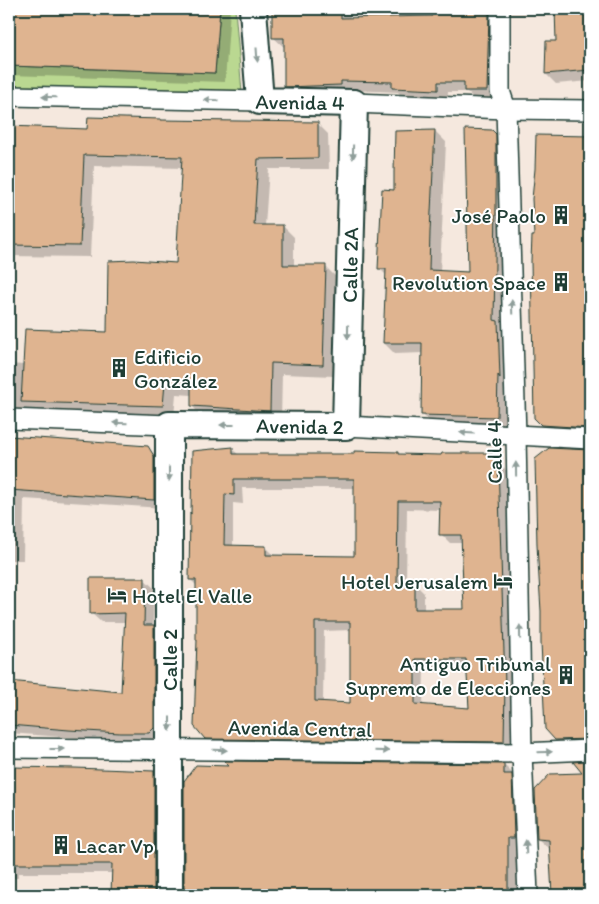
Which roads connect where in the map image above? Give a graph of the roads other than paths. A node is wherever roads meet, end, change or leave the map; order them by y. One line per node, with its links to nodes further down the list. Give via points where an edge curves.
1 (254, 9): 4 (main road, one-way to 4)
2 (500, 9): 6 (street, Calle 4, via 500,91)
3 (9, 96): 4 (street, Avenida 4, one-way to 3)
4 (260, 101): 5 (main road, Avenida 4)
5 (354, 103): 6 (street, Avenida 4); 10 (main road, Calle 2A, one-way to 10)
6 (506, 109): 7 (street, Avenida 4); 11 (street, Calle 4, one-way to 6)
7 (590, 110)
8 (9, 419): 9 (street, Avenida 2, one-way to 8)
9 (169, 425): 10 (main road, Avenida 2, one-way to 9); 14 (main road, Calle 2, one-way to 14)
10 (346, 426): 11 (street, Avenida 2, one-way to 10)
11 (516, 435): 12 (street, Avenida 2); 16 (street, Calle 4, one-way to 11)
12 (590, 440)
13 (9, 748): 14 (street, Avenida Central, one-way to 14)
14 (170, 749): 16 (street, Avenida Central, one-way to 16); 17 (main road, Calle 2)
15 (590, 750): 16 (street, Avenida Central, one-way to 15)
16 (522, 753): 18 (street, Calle 4, one-way to 16)
17 (169, 895)
18 (528, 895)

